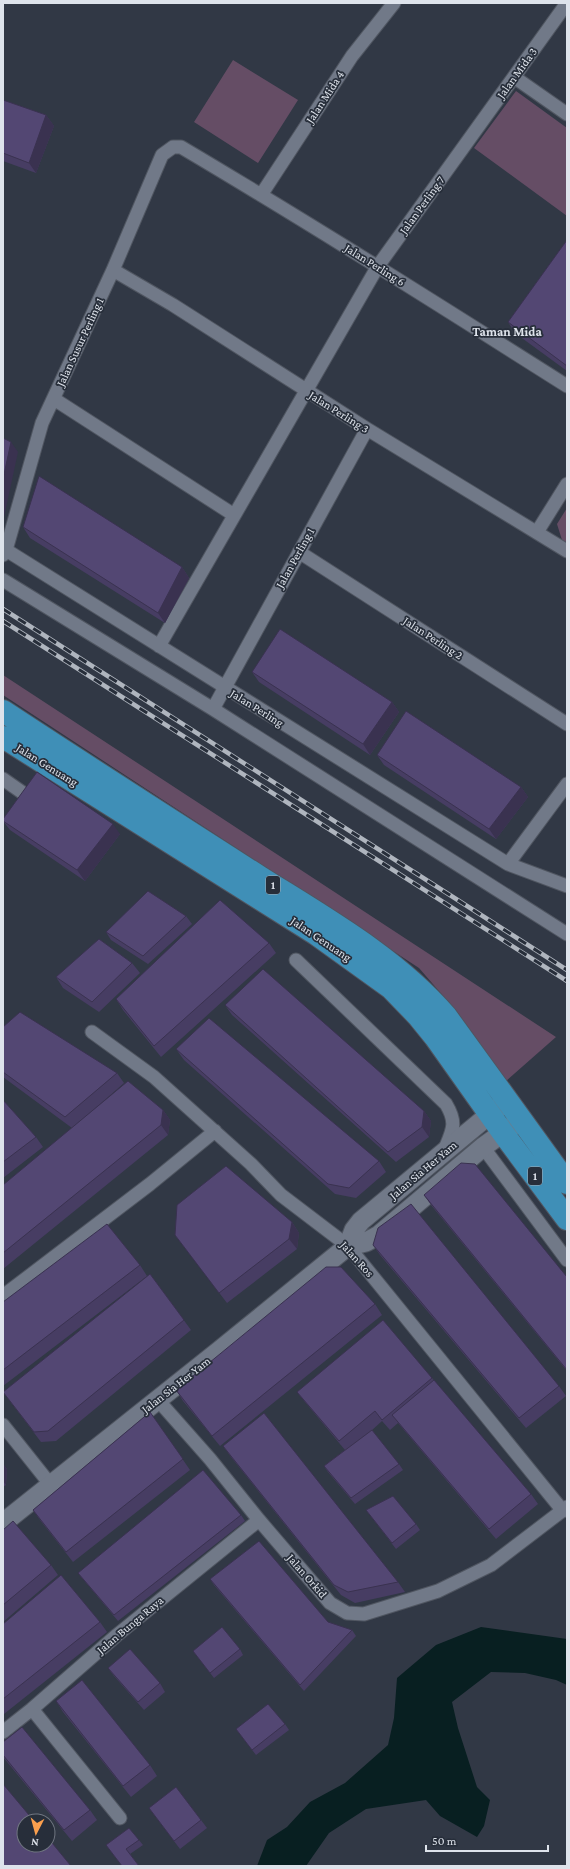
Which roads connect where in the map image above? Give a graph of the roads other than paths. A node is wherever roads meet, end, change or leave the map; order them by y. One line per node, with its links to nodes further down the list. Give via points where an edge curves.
1 (394, 3): 7 (street, Jalan Mida 4, via 352,56)
2 (567, 3): 3 (street, Jalan Mida 3)
3 (514, 77): 4 (street); 5 (street, Jalan Mida 3)
4 (567, 114)
5 (466, 143): 8 (street, Jalan Perling 7)
6 (181, 147): 7 (street, Jalan Perling 6); 9 (street, Jalan Susur Perling 1, via 173,147 162,155)
7 (261, 195): 8 (street, Jalan Perling 6)
8 (378, 266): 10 (street, Jalan Perling 6); 11 (street, Jalan Perling 7)
9 (113, 270): 11 (street, Jalan Perling 3, via 173,305); 12 (street, Jalan Susur Perling 1)
10 (567, 386)
11 (306, 391): 13 (street, Jalan Perling 3); 15 (street, Jalan Perling 7)
12 (54, 399): 15 (street); 17 (street, Jalan Susur Perling 1, via 42,423)
13 (367, 429): 16 (street, Jalan Perling 3); 18 (street, Jalan Perling 1)
14 (567, 484): 16 (street)
15 (234, 515): 21 (street, Jalan Perling 7)
16 (537, 532): 19 (street, Jalan Perling 3)
17 (4, 552): 21 (street, Jalan Perling)
18 (299, 552): 22 (street, Jalan Perling 1); 25 (street, Jalan Perling 2)
19 (567, 552)
20 (3, 580): 23 (street)
21 (159, 646): 22 (street, Jalan Perling)
22 (224, 687): 23 (street, Jalan Perling 1); 32 (street, Jalan Perling)
23 (213, 708): 34 (street)
24 (3, 711): 37 (highway, Jalan Genuang / 1, via 384,958 436,1004)
25 (567, 724)
26 (3, 737): 27 (highway, Jalan Genuang / 1)
27 (37, 773): 30 (street); 38 (highway, Jalan Genuang / 1, via 316,934 391,988 435,1037)
28 (3, 779): 30 (street)
29 (567, 784): 32 (street)
30 (23, 793): 31 (street)
31 (15, 805)
32 (508, 864): 33 (street, Jalan Perling)
33 (567, 886)
34 (567, 934)
35 (296, 960): 43 (street, via 446,1104 453,1115 453,1129)
36 (92, 1032): 40 (street, Jalan Ros, via 154,1077)
37 (507, 1100): 38 (street, Jalan Sia Her Yam); 39 (highway, Jalan Genuang / 1)
38 (490, 1114): 41 (highway, Jalan Genuang / 1); 43 (street, Jalan Sia Her Yam)
39 (521, 1120): 41 (street, Jalan Sia Her Yam); 44 (highway, Jalan Genuang / 1)
40 (215, 1132): 46 (street, Jalan Ros, via 281,1195); 48 (street)
41 (503, 1133): 42 (street, Jalan Sia Her Yam); 45 (highway, Jalan Genuang / 1)
42 (483, 1148): 46 (street, Jalan Sia Her Yam, via 379,1236); 47 (street)
43 (443, 1154): 46 (street, Jalan Sia Her Yam, via 361,1222 354,1230)
44 (567, 1183)
45 (567, 1219)
46 (348, 1246): 49 (street, Jalan Sia Her Yam); 52 (street, Jalan Ros)
47 (567, 1260)
48 (3, 1296)
49 (157, 1399): 51 (street, Jalan Sia Her Yam); 53 (street, Jalan Orkid)
50 (3, 1425): 51 (street)
51 (50, 1484): 54 (street, Jalan Sia Her Yam)
52 (565, 1509): 53 (street, Jalan Orkid, via 491,1564 438,1591 364,1614 347,1613 330,1603)
53 (259, 1520): 55 (street, Jalan Bunga Raya, via 117,1635)
54 (3, 1523)
55 (32, 1709): 56 (street, Jalan Bunga Raya); 57 (street)
56 (3, 1732)
57 (120, 1818)

